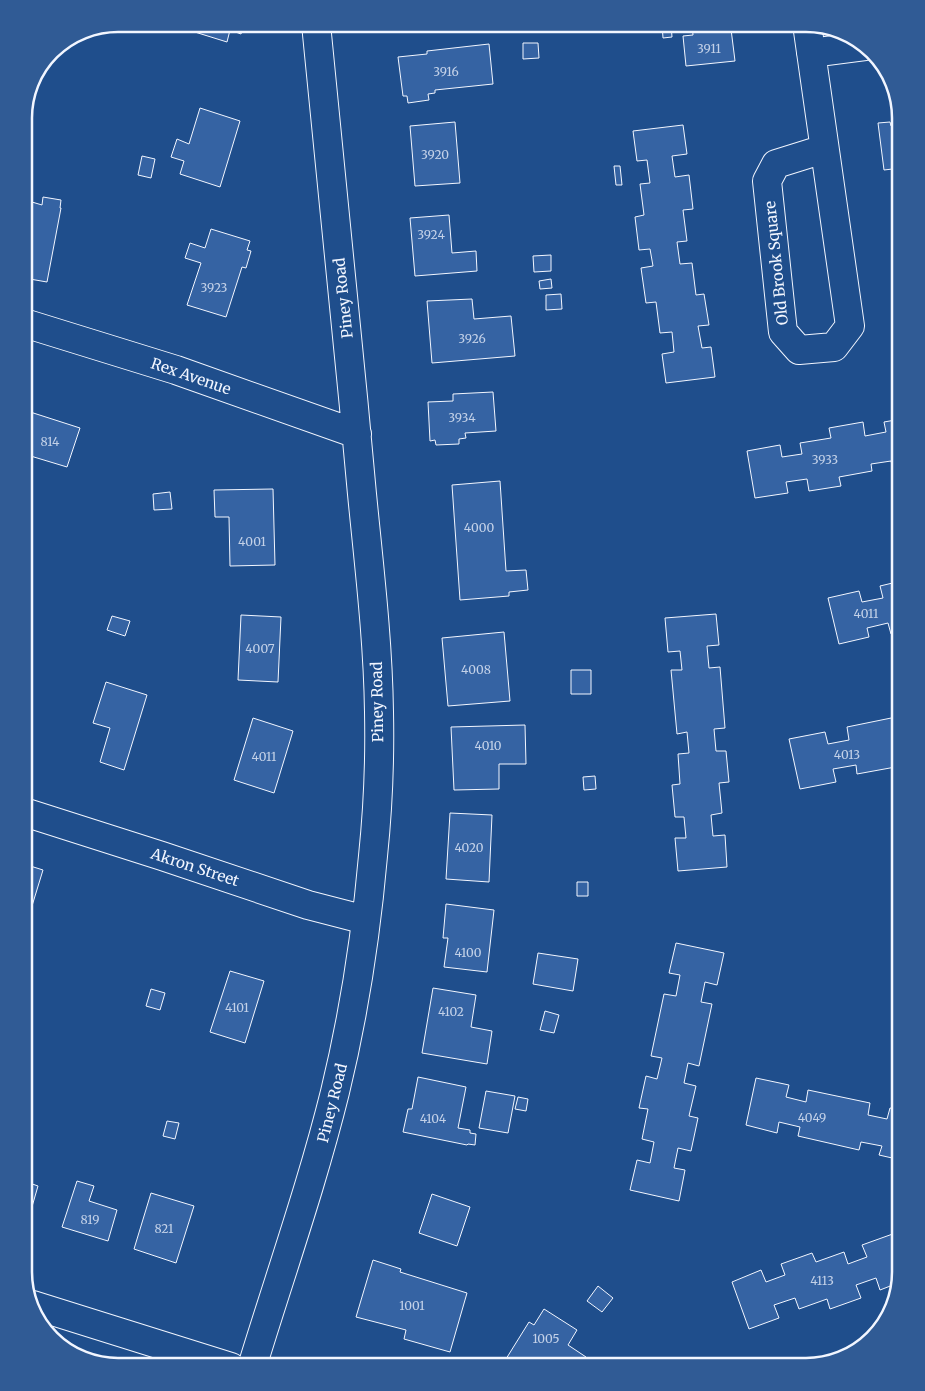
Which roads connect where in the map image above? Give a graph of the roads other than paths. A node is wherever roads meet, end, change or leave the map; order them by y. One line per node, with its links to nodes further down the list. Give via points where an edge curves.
1 (317, 32): 7 (street, Piney Road)
2 (808, 33): 4 (street, Old Brook Square)
3 (854, 47): 4 (street)
4 (810, 53): 5 (street, Old Brook Square)
5 (824, 149): 5 (street, Old Brook Square, via 776,164 767,181 783,332 799,350 834,347 850,326)
6 (33, 326): 7 (street, Rex Avenue, via 176,370)
7 (357, 434): 9 (street, Piney Road, via 376,642 379,712 374,852)
8 (32, 815): 9 (street, Akron Street, via 308,905)
9 (366, 920): 12 (street, Piney Road, via 350,1024 324,1137)
10 (41, 1309): 11 (street)
11 (202, 1358)
12 (255, 1358)

